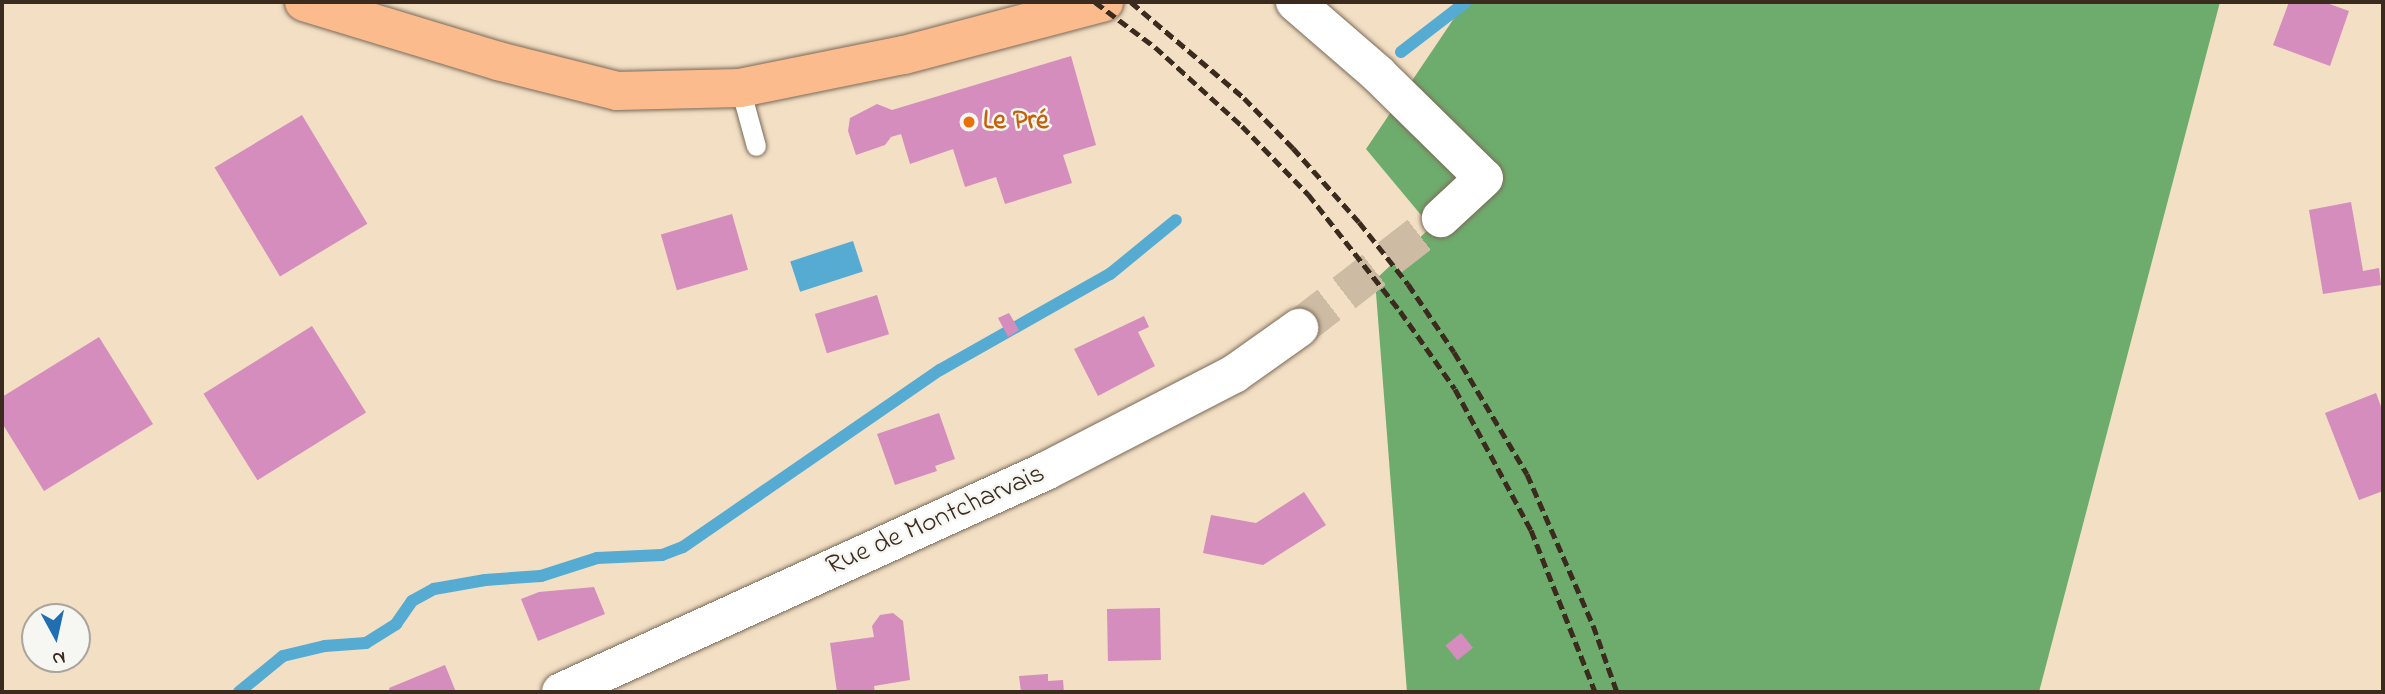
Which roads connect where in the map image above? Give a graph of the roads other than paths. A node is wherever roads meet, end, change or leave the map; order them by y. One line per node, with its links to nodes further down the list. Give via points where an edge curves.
1 (304, 2): 4 (main road, via 498,61 617,91)
2 (1104, 2): 4 (main road, via 904,55)
3 (1295, 2): 6 (street, via 1378,74 1484,178)
4 (740, 89): 5 (lane)
5 (756, 146)
6 (1441, 218)
7 (1299, 328): 8 (street, Rue de Montcharvais, via 1234,374 1083,453)
8 (561, 692)

